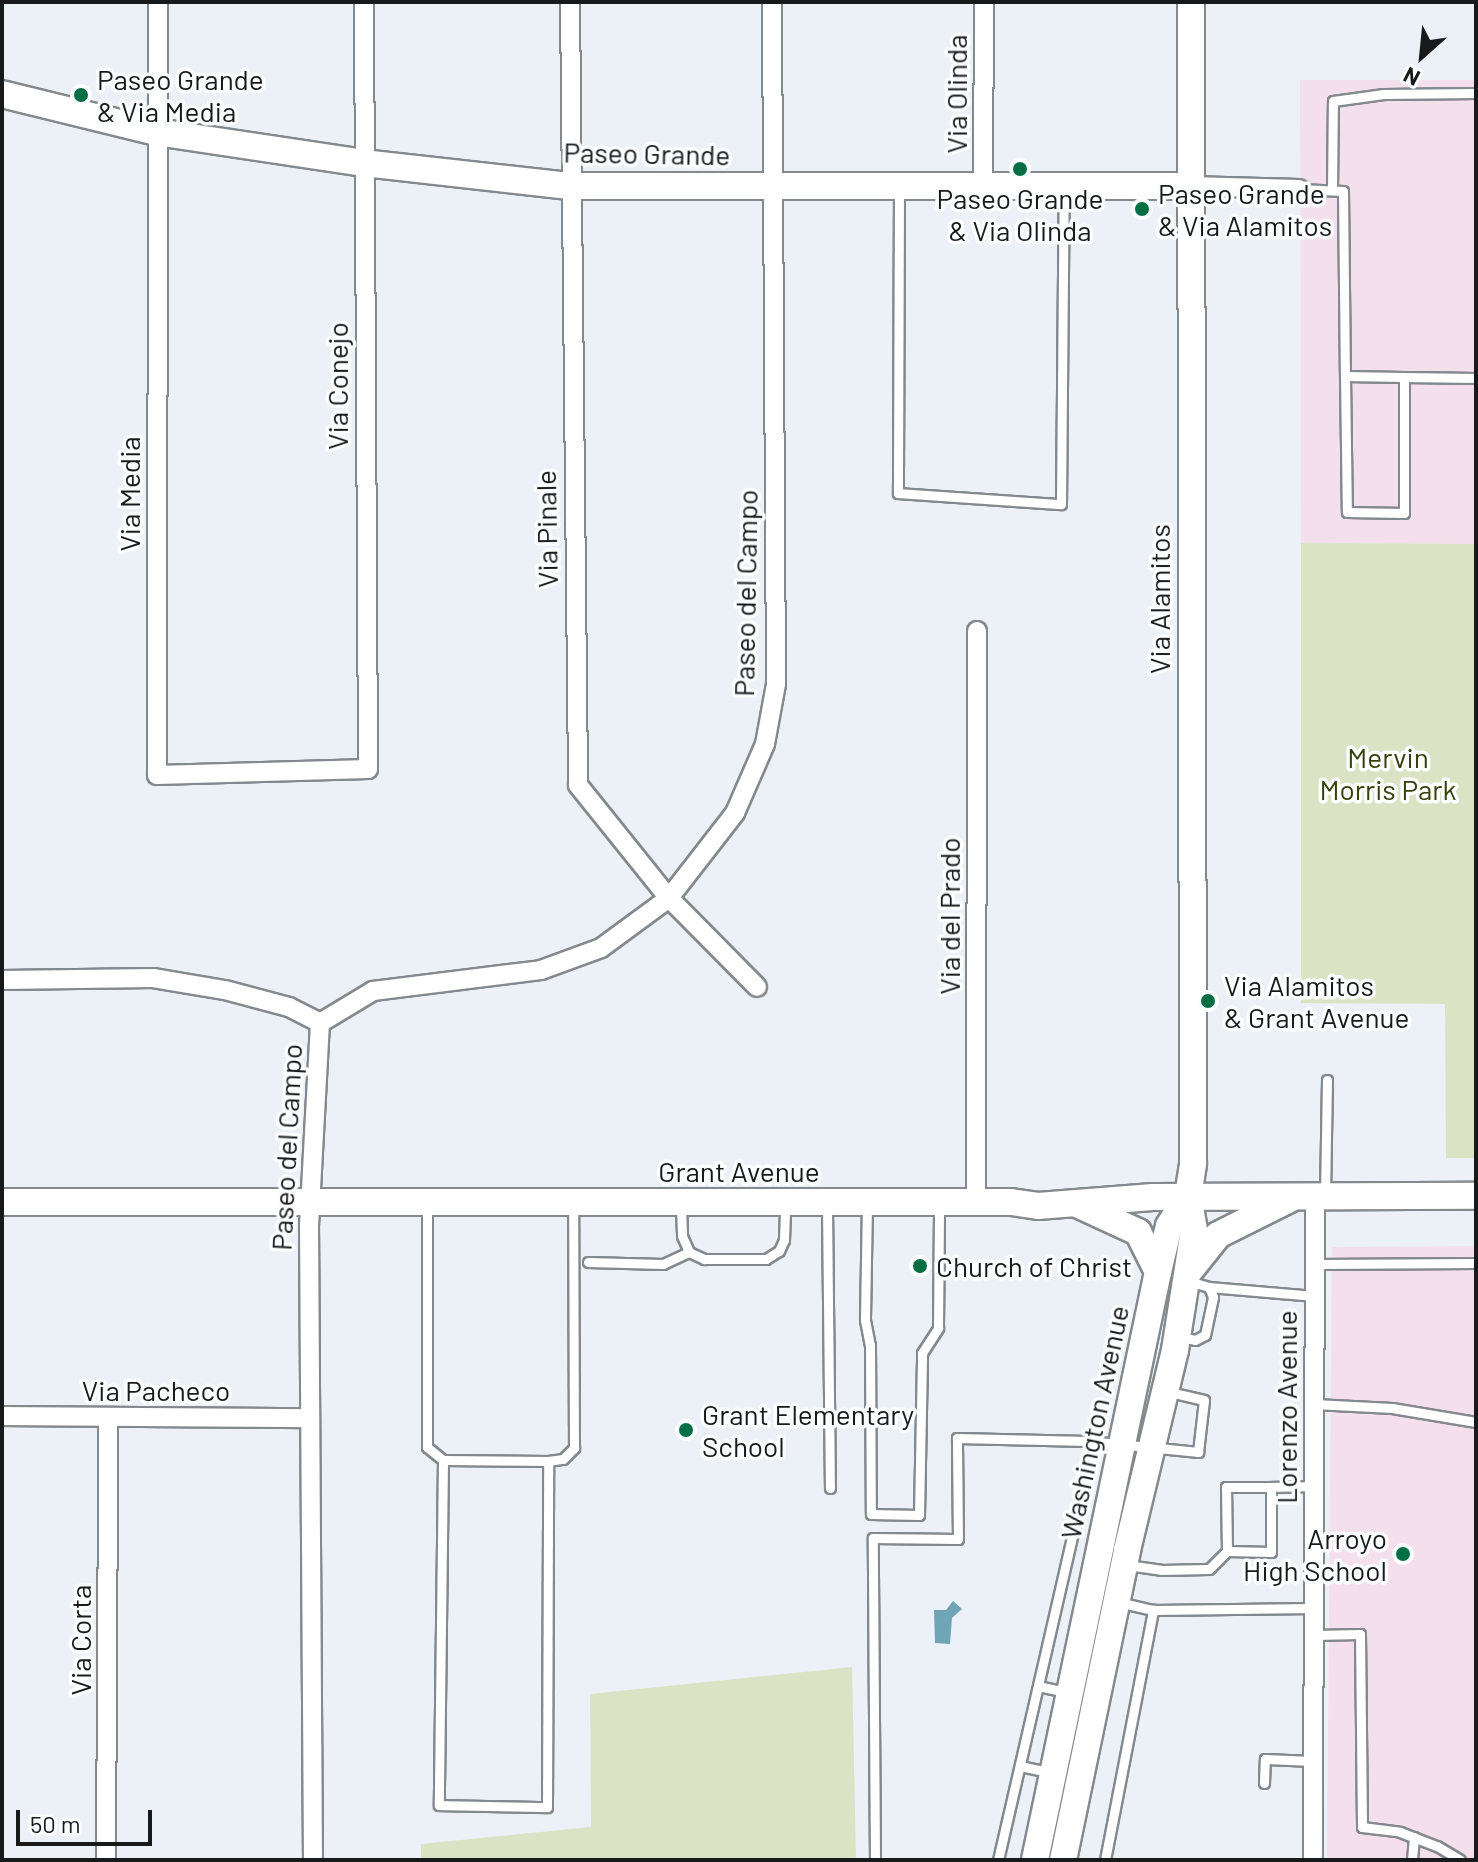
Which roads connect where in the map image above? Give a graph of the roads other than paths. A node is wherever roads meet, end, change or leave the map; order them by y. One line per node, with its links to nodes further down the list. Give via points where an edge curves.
1 (158, 2): 9 (street, Via Media)
2 (364, 2): 10 (street, Via Conejo)
3 (570, 2): 11 (street, Via Pinale)
4 (772, 2): 12 (street, Paseo del Campo)
5 (984, 2): 14 (street, Via Olinda)
6 (1191, 2): 15 (main road, Via Alamitos)
7 (1476, 93): 18 (lane, via 1384,94 1333,101)
8 (2, 94): 9 (main road, Paseo Grande)
9 (157, 132): 10 (main road, Paseo Grande); 23 (street, Via Media, via 157,775)
10 (364, 163): 11 (main road, Paseo Grande); 23 (street, Via Conejo)
11 (570, 186): 12 (main road, Paseo Grande); 24 (street, Via Pinale, via 578,785)
12 (772, 186): 13 (main road, Paseo Grande); 24 (street, Paseo del Campo, via 776,684 765,744 735,813)
13 (899, 186): 14 (main road, Paseo Grande); 16 (lane, via 898,493 1061,504)
14 (983, 186): 16 (main road, Paseo Grande)
15 (1190, 186): 16 (main road, Paseo Grande); 17 (street, Paseo Grande); 30 (main road, Via Alamitos, via 1193,1163)
16 (1064, 187)
17 (1299, 189): 18 (lane)
18 (1332, 190): 19 (lane, via 1343,191)
19 (1345, 376): 20 (lane); 20 (lane, via 1347,512 1404,513)
20 (1404, 377): 21 (lane)
21 (1476, 378)
22 (977, 631): 38 (street, Via del Prado)
23 (368, 769)
24 (669, 898): 26 (street, Via Pinale); 27 (street, Paseo del Campo, via 601,948 541,970 385,988)
25 (2, 980): 27 (street, via 153,978 289,1007)
26 (757, 987)
27 (320, 1023): 33 (street, Paseo del Campo)
28 (1327, 1080): 29 (lane)
29 (1313, 1195): 30 (main road, Grant Avenue); 31 (main road, Grant Avenue); 46 (street, Lorenzo Avenue); 48 (main road, via 1218,1235 1202,1251)
30 (1188, 1196): 42 (main road, Grant Avenue); 47 (main road, Washington Avenue, via 1169,1226); 48 (main road, Washington Avenue)
31 (1476, 1196)
32 (2, 1202): 33 (main road, Grant Avenue)
33 (310, 1202): 34 (main road, Grant Avenue); 53 (street, Paseo del Campo)
34 (427, 1202): 39 (main road, Grant Avenue); 59 (lane, via 427,1447)
35 (681, 1202): 39 (main road, Grant Avenue); 40 (main road, Grant Avenue); 43 (lane, via 682,1236)
36 (827, 1202): 40 (main road, Grant Avenue); 41 (main road, Grant Avenue); 63 (lane)
37 (939, 1202): 38 (main road, Grant Avenue); 41 (main road, Grant Avenue); 41 (lane, via 938,1328 922,1353 919,1515 871,1514)
38 (976, 1202): 42 (main road, Grant Avenue)
39 (573, 1203): 60 (lane, via 574,1448 563,1459)
40 (785, 1203): 43 (lane, via 784,1240 766,1259 704,1259)
41 (867, 1203)
42 (1076, 1204): 47 (main road, via 1138,1232)
43 (689, 1252): 44 (lane, via 663,1264)
44 (588, 1262)
45 (1476, 1263): 46 (lane)
46 (1315, 1264): 49 (street, Lorenzo Avenue)
47 (1158, 1272): 57 (main road, Washington Avenue)
48 (1197, 1283): 49 (lane); 50 (main road, Washington Avenue, via 1175,1335)
49 (1315, 1296): 51 (street, Lorenzo Avenue)
50 (1165, 1391): 58 (main road, Washington Avenue); 58 (lane, via 1204,1400 1198,1452)
51 (1314, 1404): 55 (lane, via 1392,1408); 61 (street, Lorenzo Avenue)
52 (2, 1416): 54 (street, Via Pacheco)
53 (309, 1418): 54 (street, Via Pacheco); 78 (street, Paseo del Campo)
54 (108, 1419): 77 (street, Via Corta)
55 (1476, 1422)
56 (1094, 1441): 57 (lane); 70 (lane); 79 (lane, via 957,1438 958,1539 873,1538)
57 (1123, 1444): 58 (lane); 71 (main road, Washington Avenue)
58 (1152, 1448): 65 (main road, Washington Avenue)
59 (443, 1460): 60 (lane); 60 (lane, via 439,1805 547,1807)
60 (548, 1461)
61 (1314, 1486): 62 (lane); 67 (street, Lorenzo Avenue)
62 (1271, 1487): 64 (lane, via 1226,1487); 64 (lane, via 1271,1552)
63 (830, 1488)
64 (1227, 1551): 65 (lane, via 1209,1569)
65 (1124, 1564): 66 (main road, Washington Avenue)
66 (1116, 1602): 68 (lane); 82 (main road, Washington Avenue)
67 (1314, 1608): 68 (lane); 69 (street, Lorenzo Avenue)
68 (1153, 1610): 83 (lane)
69 (1314, 1635): 72 (street, Lorenzo Avenue); 76 (lane, via 1360,1634 1362,1827)
70 (1038, 1686): 71 (lane); 73 (lane)
71 (1070, 1693): 74 (main road, Washington Avenue)
72 (1313, 1761): 75 (lane, via 1265,1759); 84 (street, Lorenzo Avenue)
73 (1020, 1766): 74 (lane); 80 (lane)
74 (1053, 1773): 81 (main road, Washington Avenue)
75 (1264, 1783)
76 (1414, 1837): 85 (lane); 86 (lane)
77 (106, 1860)
78 (313, 1860)
79 (875, 1860)
80 (998, 1860)
81 (1035, 1860)
82 (1063, 1860)
83 (1105, 1860)
84 (1313, 1860)
85 (1412, 1860)
86 (1460, 1860)

